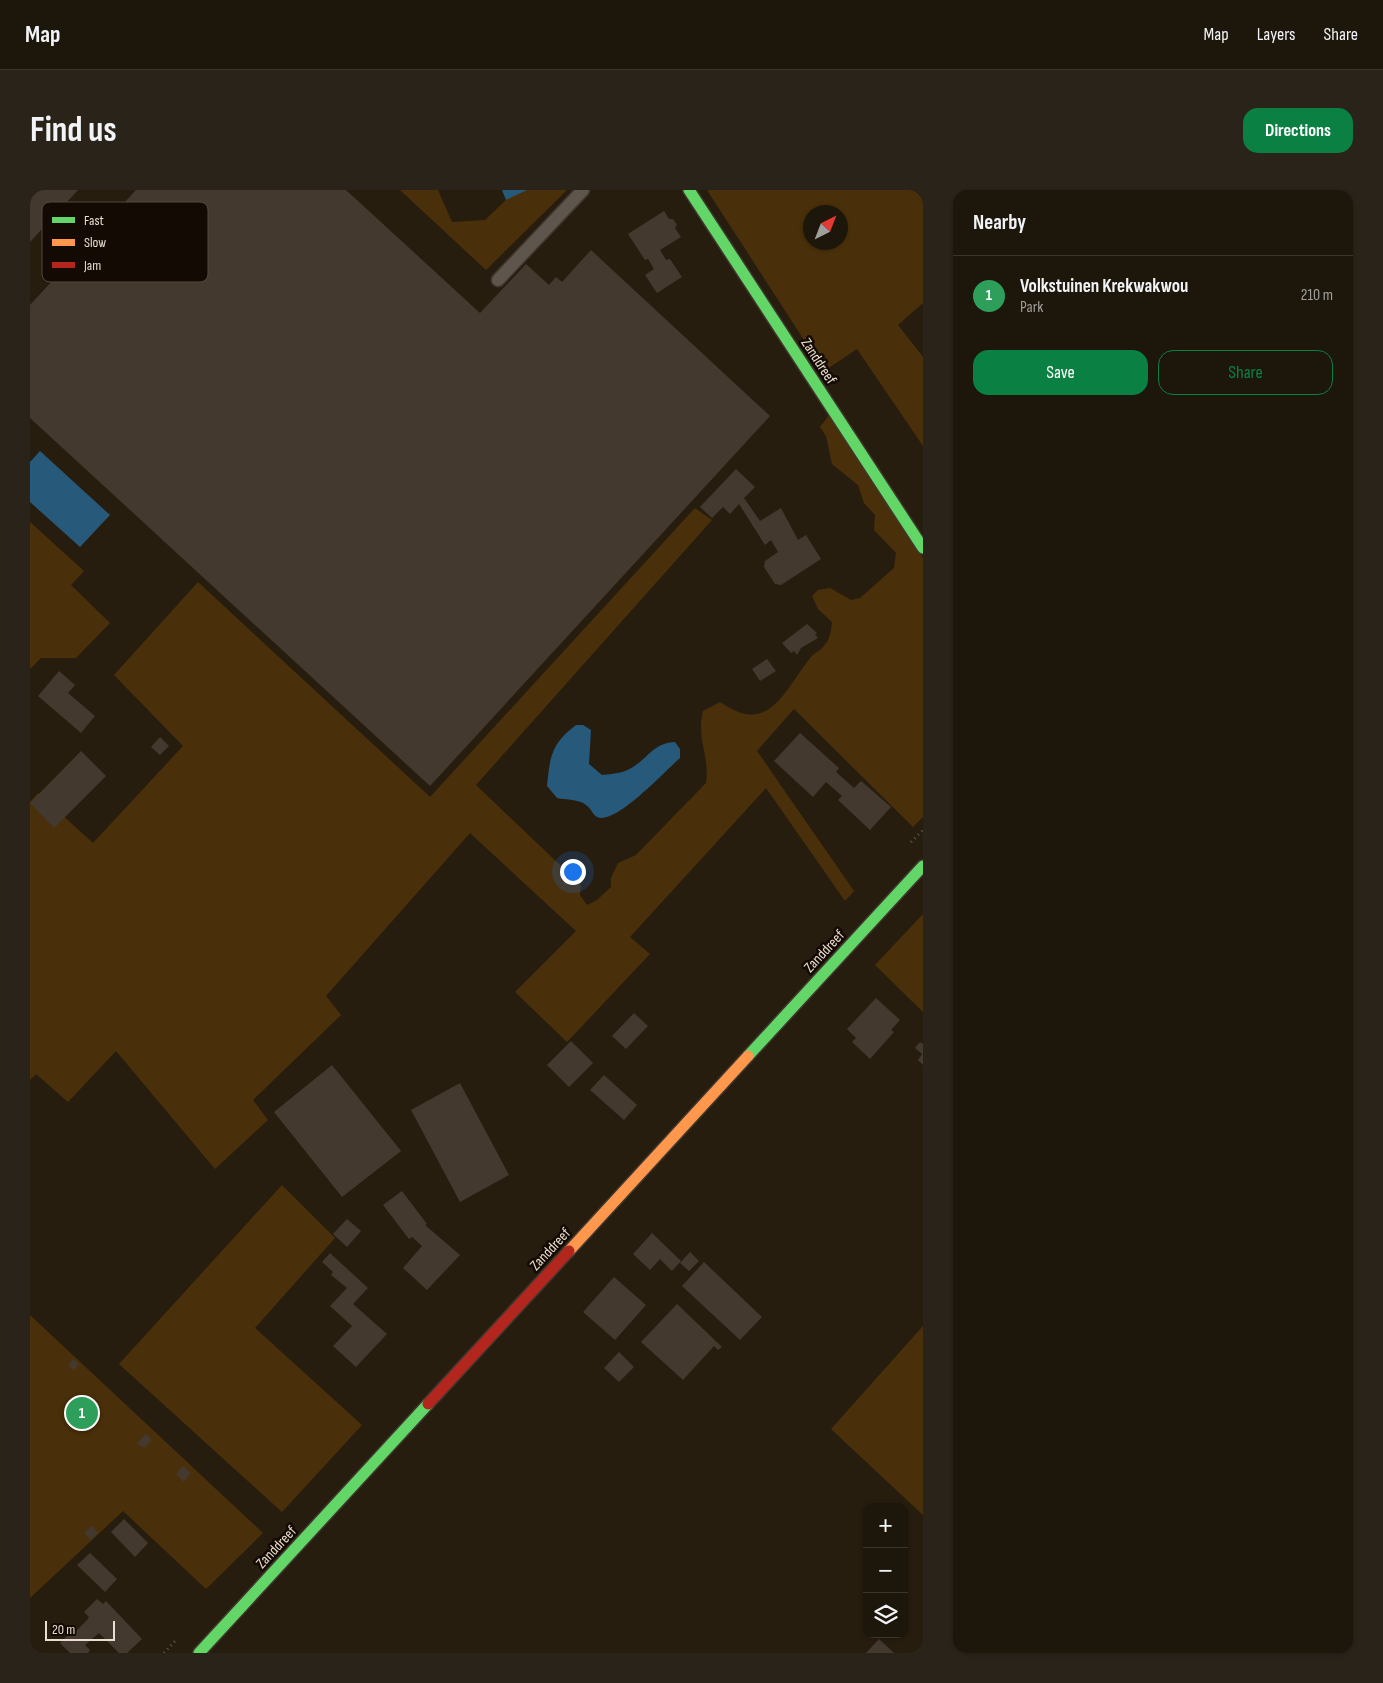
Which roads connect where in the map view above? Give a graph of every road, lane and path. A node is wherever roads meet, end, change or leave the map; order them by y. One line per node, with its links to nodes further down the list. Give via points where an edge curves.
1 (583, 190): 3 (lane)
2 (689, 190): 4 (street, Zanddreef)
3 (498, 280)
4 (923, 548)
5 (923, 866): 6 (street, Zanddreef)
6 (199, 1653)

